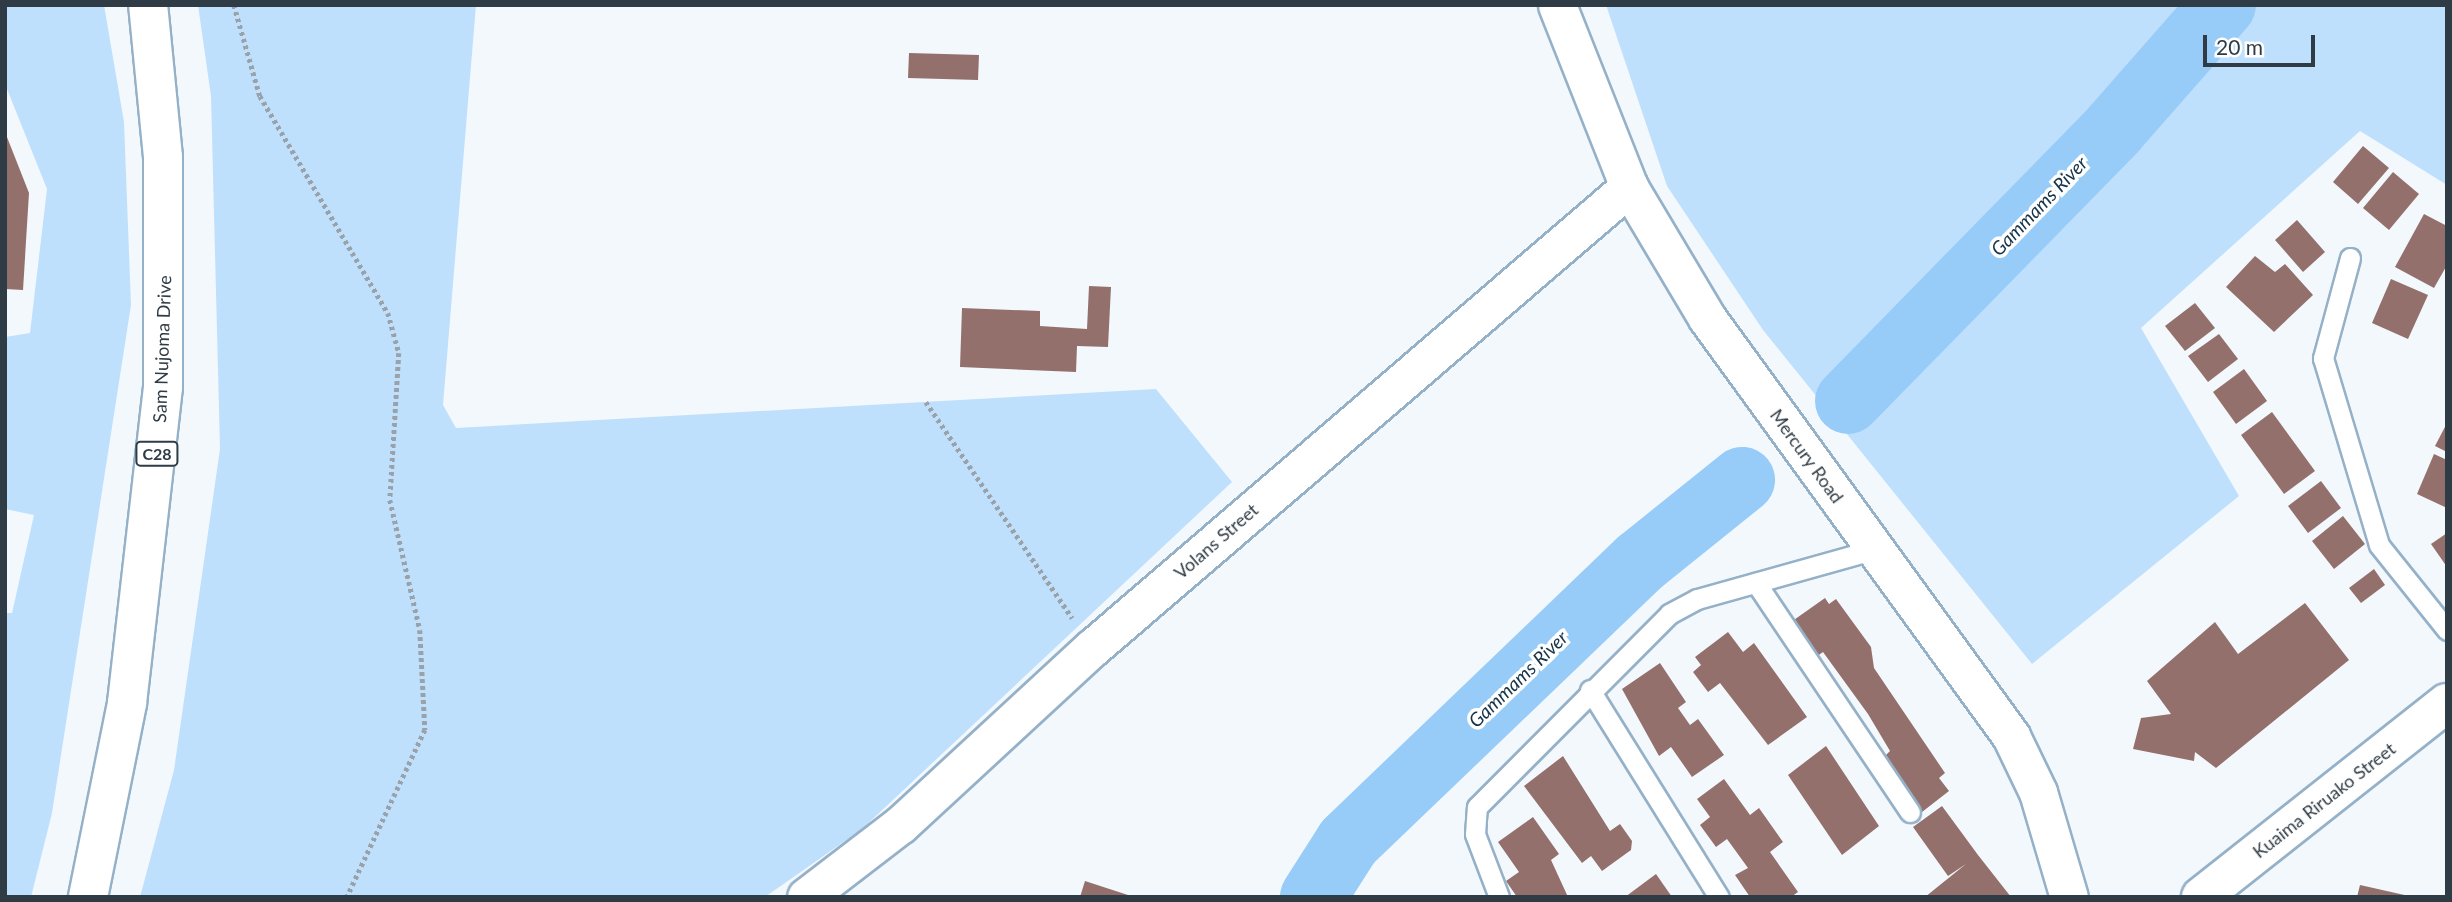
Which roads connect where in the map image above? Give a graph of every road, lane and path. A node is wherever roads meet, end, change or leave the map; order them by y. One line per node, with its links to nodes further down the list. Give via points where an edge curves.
1 (148, 5): 14 (main road, Sam Nujoma Drive / C28, via 163,157 163,387 127,703)
2 (234, 5): 15 (path, via 260,96 388,313 399,354 390,500 420,630 425,730)
3 (1558, 5): 4 (street, Mercury Road)
4 (1629, 187): 7 (street, Mercury Road, via 1707,318); 10 (street, Volans Street)
5 (2350, 258): 9 (lane, via 2323,358 2379,545)
6 (926, 402): 10 (path)
7 (1876, 550): 8 (lane); 19 (street, Mercury Road, via 2011,736 2038,792)
8 (1756, 583): 11 (lane, via 1669,614); 13 (lane)
9 (2447, 630)
10 (1092, 648): 16 (street, Volans Street, via 900,825)
11 (1590, 691): 17 (lane, via 1477,807 1475,834); 18 (lane)
12 (2447, 703): 20 (main road, Kuaima Riruako Street)
13 (1910, 812)
14 (88, 897)
15 (347, 897)
16 (806, 897)
17 (1499, 897)
18 (1719, 897)
19 (2069, 897)
20 (2201, 897)

